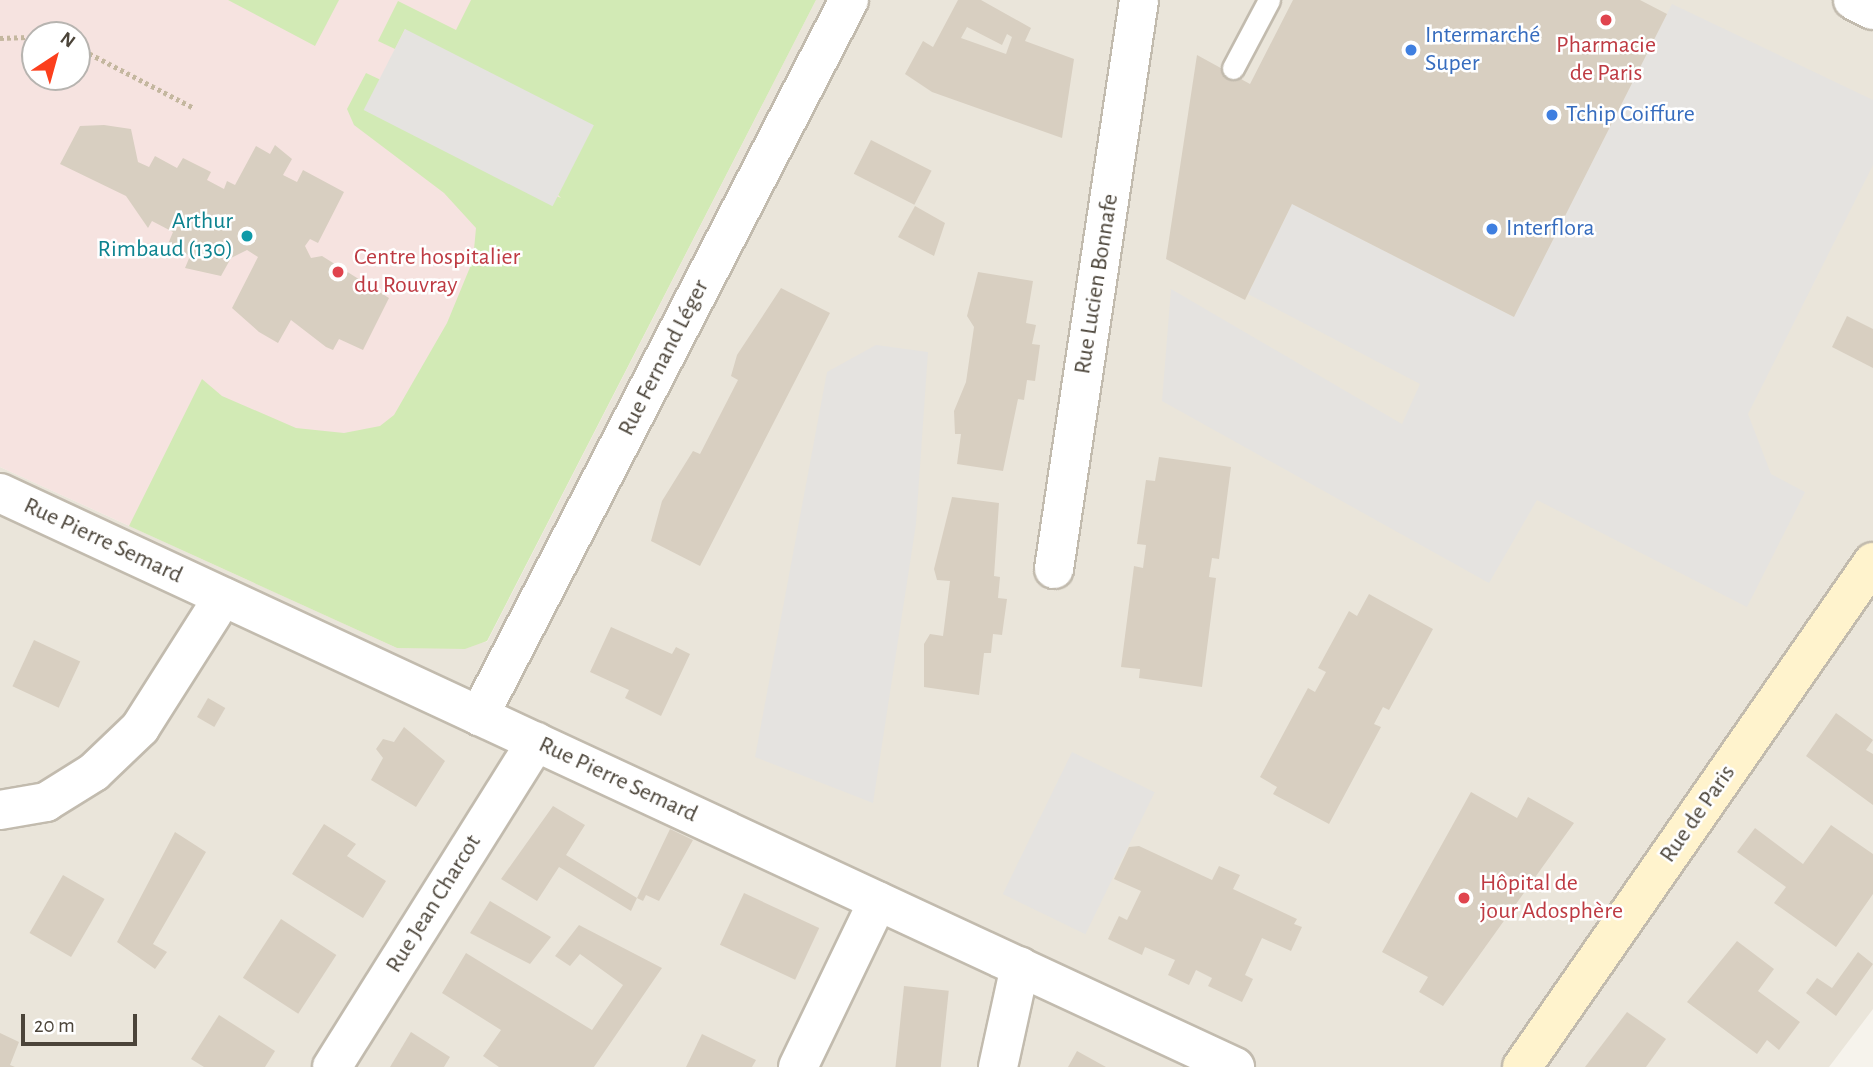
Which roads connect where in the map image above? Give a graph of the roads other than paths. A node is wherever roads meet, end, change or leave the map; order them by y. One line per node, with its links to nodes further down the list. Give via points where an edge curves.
1 (849, 0): 9 (street, Rue Fernand Léger)
2 (1139, 0): 7 (street, Rue Lucien Bonnafe)
3 (1269, 0): 4 (lane)
4 (1233, 68)
5 (0, 493): 8 (street, Rue Pierre Semard)
6 (1873, 562): 18 (main road, Rue de Paris)
7 (1054, 569)
8 (223, 597): 9 (street, Rue Pierre Semard); 11 (street, via 140,728 94,772 46,802)
9 (479, 716): 10 (street, Rue Pierre Semard)
10 (536, 742): 12 (street, Rue Pierre Semard); 14 (street, Rue Jean Charcot)
11 (0, 810)
12 (878, 901): 13 (street, Rue Pierre Semard); 15 (street)
13 (1020, 966): 16 (street); 17 (street, Rue Pierre Semard)
14 (332, 1067)
15 (798, 1067)
16 (998, 1067)
17 (1235, 1067)
18 (1522, 1067)

